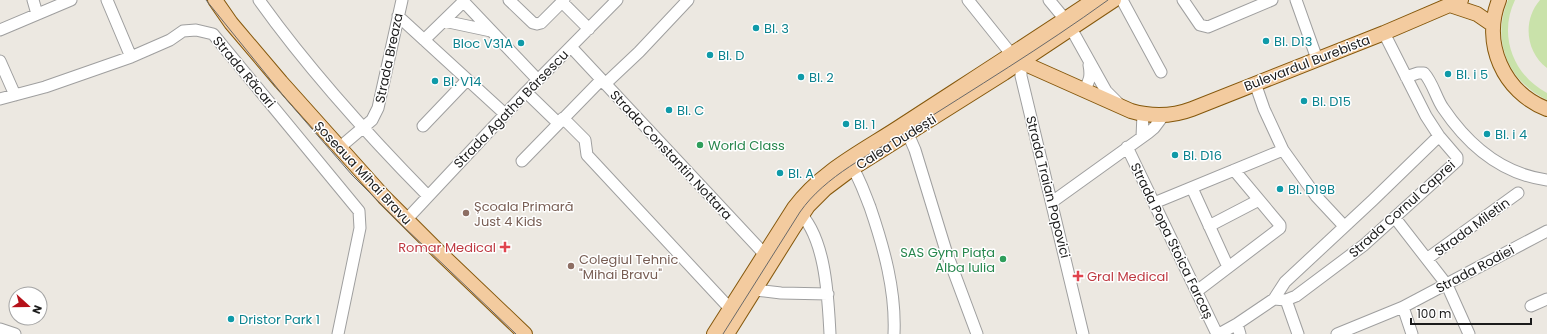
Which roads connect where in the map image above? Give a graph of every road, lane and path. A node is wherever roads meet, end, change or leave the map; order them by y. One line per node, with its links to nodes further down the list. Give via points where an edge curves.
1 (32, 0): 23 (street)
2 (71, 0): 23 (street)
3 (107, 0): 34 (street)
4 (214, 0): 61 (main road, Șoseaua Mihai Bravu)
5 (259, 0): 56 (street, via 294,46)
6 (509, 0): 20 (street, via 537,24)
7 (617, 0): 28 (street, Strada Agatha Bârsescu)
8 (688, 0): 43 (street, via 639,52)
9 (968, 0): 35 (street)
10 (1049, 0): 26 (street)
11 (1094, 0): 26 (main road, Calea Dudești)
12 (1114, 0): 26 (main road, Calea Dudești)
13 (1122, 0): 39 (street)
14 (1183, 0): 22 (street, via 1204,27)
15 (1272, 0): 22 (street)
16 (1296, 0): 36 (street)
17 (1499, 0): 27 (main road)
18 (400, 1): 24 (street, Strada Breaza)
19 (463, 1): 25 (street); 30 (street)
20 (563, 1): 28 (street)
21 (1455, 3): 27 (main road, Bulevardul Burebista, via 1478,14); 31 (main road, Bulevardul Burebista)
22 (1251, 4)
23 (37, 14): 29 (street)
24 (398, 16): 32 (street); 56 (street, Strada Breaza, via 378,108 372,120)
25 (444, 21): 30 (street); 32 (street)
26 (1068, 24): 35 (main road, Calea Dudești); 38 (street)
27 (1493, 26): 50 (main road, via 1495,48 1505,74 1524,96)
28 (589, 29): 33 (street, Strada Agatha Bârsescu)
29 (0, 30)
30 (491, 31): 42 (street)
31 (1384, 33): 36 (main road, Bulevardul Burebista); 40 (street)
32 (424, 40): 41 (street)
33 (570, 47): 42 (street, Strada Agatha Bârsescu); 43 (street, Strada Constantin Nottara)
34 (131, 57): 47 (street, Strada Răcari, via 45,88); 95 (street, Strada Răcari, via 170,40 183,31 196,30 213,34 359,210 360,228)
35 (1016, 59): 45 (main road, Bulevardul Burebista); 57 (main road, Calea Dudești); 71 (street, Strada Traian Popovici)
36 (1318, 59): 44 (main road, Bulevardul Burebista)
37 (0, 61): 47 (street)
38 (1088, 61): 45 (street, via 1090,75); 49 (street, via 1106,91)
39 (1161, 72)
40 (1406, 77): 58 (street); 66 (street, via 1424,74 1443,108 1470,142 1486,156 1520,174)
41 (467, 80): 51 (street); 55 (street)
42 (538, 80): 46 (street, Strada Agatha Bârsescu)
43 (603, 82): 54 (street); 80 (street, Strada Constantin Nottara)
44 (1255, 83): 53 (main road, Bulevardul Burebista, via 1186,111); 62 (street)
45 (1084, 90): 49 (main road, Bulevardul Burebista)
46 (526, 92): 51 (street, Strada Agatha Bârsescu); 54 (street)
47 (15, 95): 48 (street, Strada Răcari)
48 (0, 98)
49 (1122, 107): 52 (main road, Bulevardul Burebista)
50 (1547, 109)
51 (505, 114): 69 (street, Strada Agatha Bârsescu)
52 (1142, 114): 53 (main road, Bulevardul Burebista); 59 (street)
53 (1163, 116): 59 (street, via 1154,128)
54 (561, 121): 63 (street); 90 (street, via 585,140 587,155)
55 (423, 126)
56 (364, 127): 61 (street, Strada Breaza); 69 (street)
57 (906, 129): 64 (main road, Calea Dudești); 101 (street, via 946,251)
58 (1439, 136): 74 (street, Strada Cornul Caprei, via 1458,159); 77 (street)
59 (1142, 137): 60 (street)
60 (1127, 147): 71 (street); 72 (street, Strada Popa Stoica Farcaș)
61 (339, 148): 75 (main road, Șoseaua Mihai Bravu)
62 (1283, 150): 65 (street); 77 (street, via 1316,196)
63 (522, 161)
64 (850, 164): 73 (main road, Calea Dudești); 100 (street, via 868,200 886,258 893,303)
65 (1234, 170): 67 (street); 70 (street)
66 (1547, 180)
67 (1192, 188): 72 (street); 76 (street)
68 (1518, 192): 79 (street, Strada Miletin)
69 (428, 196): 75 (street, Strada Agatha Bârsescu)
70 (1259, 200): 76 (street); 81 (street, via 1280,228)
71 (1052, 202): 102 (street, Strada Traian Popovici)
72 (1154, 203): 84 (street, Strada Popa Stoica Farcaș)
73 (798, 211): 80 (main road, Calea Dudești); 85 (street, via 812,228)
74 (1395, 218): 79 (street, Strada Miletin); 86 (street, Strada Cornul Caprei, via 1296,296)
75 (406, 220): 96 (main road, Șoseaua Mihai Bravu)
76 (1209, 226): 81 (street)
77 (1344, 226): 86 (street, via 1285,282)
78 (1547, 231): 82 (street, Strada Rodiei)
79 (1428, 258): 82 (street)
80 (768, 259): 83 (main road, Calea Dudești); 90 (main road, Calea Dudești)
81 (1228, 268): 84 (street)
82 (1447, 285): 89 (street, Strada Rodiei); 107 (street)
83 (755, 290): 85 (street); 90 (main road, Calea Dudești)
84 (1197, 291): 103 (street, Strada Popa Stoica Farcaș)
85 (828, 294): 99 (street)
86 (1280, 299): 92 (street, Strada Cornul Caprei); 104 (street)
87 (1547, 299): 88 (street)
88 (1531, 306)
89 (1403, 307): 93 (street, Strada Rodiei); 106 (street)
90 (734, 313): 97 (main road, Calea Dudești); 98 (main road, Calea Dudești)
91 (0, 329): 94 (street)
92 (1238, 329): 103 (street, Strada Cornul Caprei)
93 (1355, 331): 105 (street, Strada Rodiei)
94 (15, 334)
95 (338, 334)
96 (525, 334)
97 (714, 334)
98 (727, 334)
99 (830, 334)
100 (894, 334)
101 (977, 334)
102 (1084, 334)
103 (1218, 334)
104 (1298, 334)
105 (1337, 334)
106 (1412, 334)
107 (1469, 334)

